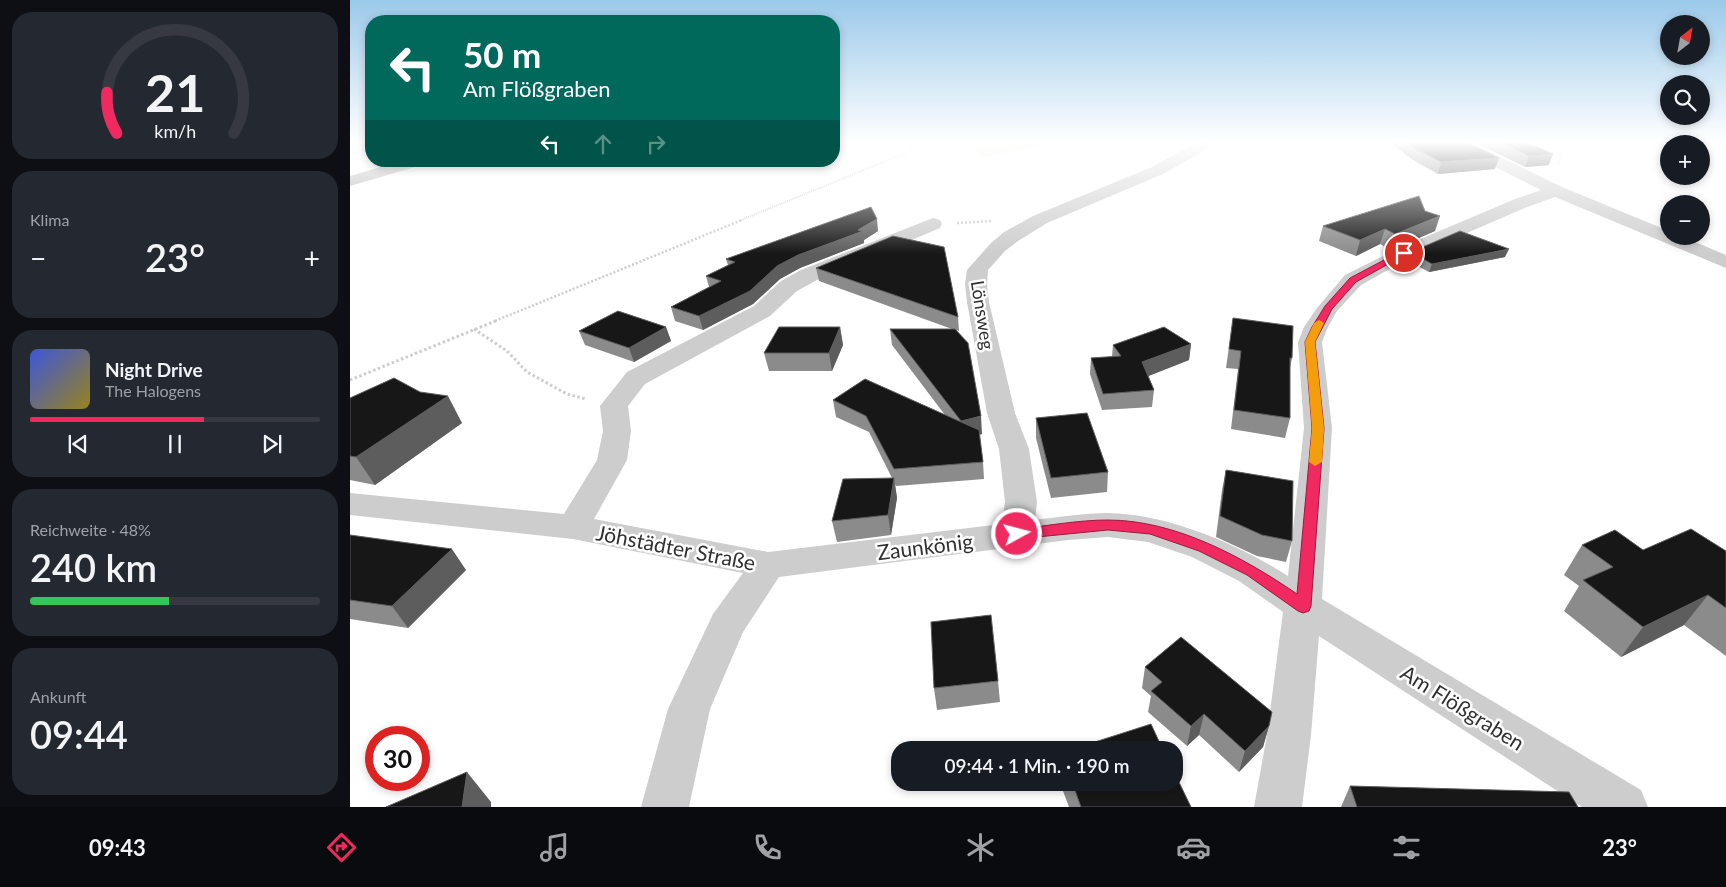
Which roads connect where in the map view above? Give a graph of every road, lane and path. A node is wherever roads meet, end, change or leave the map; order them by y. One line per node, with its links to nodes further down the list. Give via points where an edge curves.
1 (843, 179): 7 (path)
2 (1137, 179): 12 (street, Lönsweg, via 1056,211 1021,229 994,249 977,271 978,302 1001,413 1014,449 1021,502)
3 (1531, 179): 4 (street)
4 (1556, 191): 6 (street); 14 (street, via 1411,250 1368,272 1353,280 1324,314 1310,342 1318,428)
5 (933, 224): 9 (street, via 789,286 762,311 636,378)
6 (1726, 262)
7 (474, 329): 8 (path); 9 (path, via 507,351 527,372 567,394)
8 (350, 380)
9 (614, 406): 11 (street, via 617,431 612,460)
10 (350, 504): 11 (street, Jöhstädter Straße)
11 (573, 526): 13 (street, Jöhstädter Straße)
12 (1017, 534): 13 (street, Zaunkönig); 14 (street, Zaunkönig, via 1108,525 1151,530 1204,548 1252,571)
13 (768, 565): 15 (street, Jöhstädter Straße, via 727,625 689,709)
14 (1303, 606): 16 (street); 17 (street, Am Flößgraben)
15 (665, 807)
16 (1278, 807)
17 (1624, 807)

